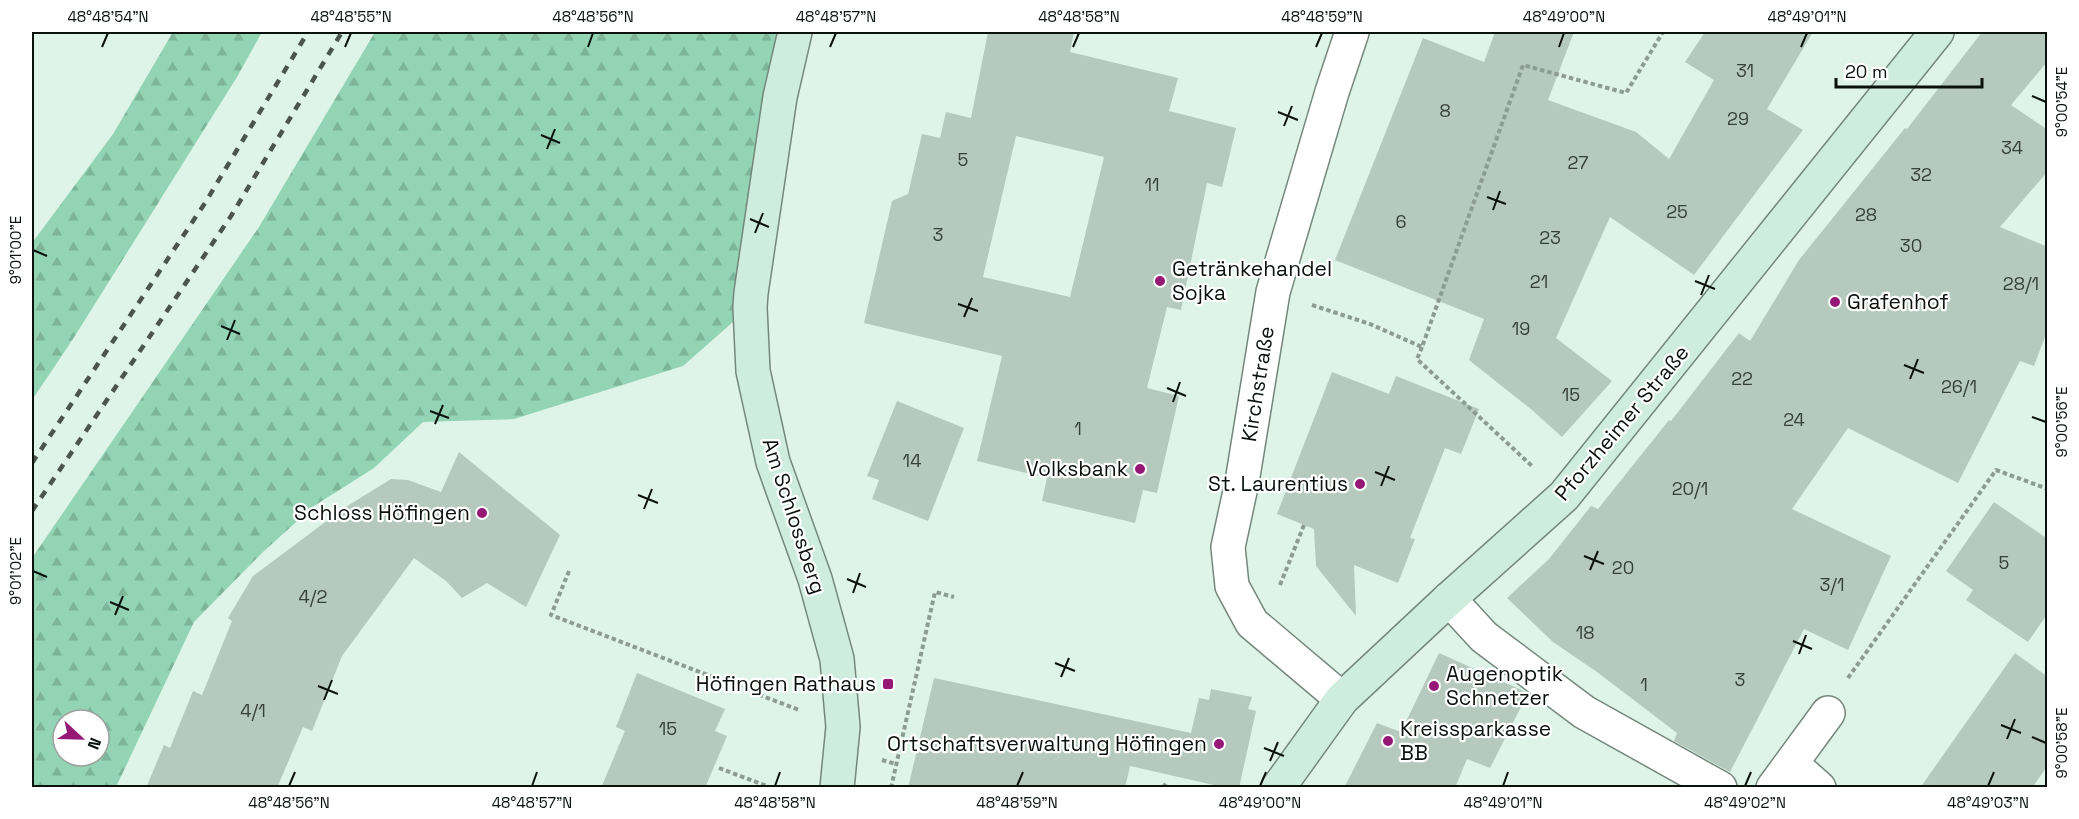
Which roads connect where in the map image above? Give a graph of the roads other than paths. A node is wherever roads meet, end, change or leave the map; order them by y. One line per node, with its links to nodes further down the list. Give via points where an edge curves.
1 (795, 32): 9 (street, Am Schlossberg, via 780,97 751,292 753,370 773,462 815,579 837,659 843,727)
2 (1352, 32): 5 (street, Kirchstraße, via 1273,292 1228,547 1232,586 1252,623)
3 (1937, 32): 4 (street, Pforzheimer Straße, via 1564,496)
4 (1449, 599): 5 (street, Pforzheimer Straße); 10 (street, via 1484,637 1584,712)
5 (1342, 699): 8 (street, Pforzheimer Straße)
6 (1828, 713): 7 (street)
7 (1782, 776): 11 (street)
8 (1280, 787)
9 (837, 788)
10 (1720, 788)
11 (1819, 788)

